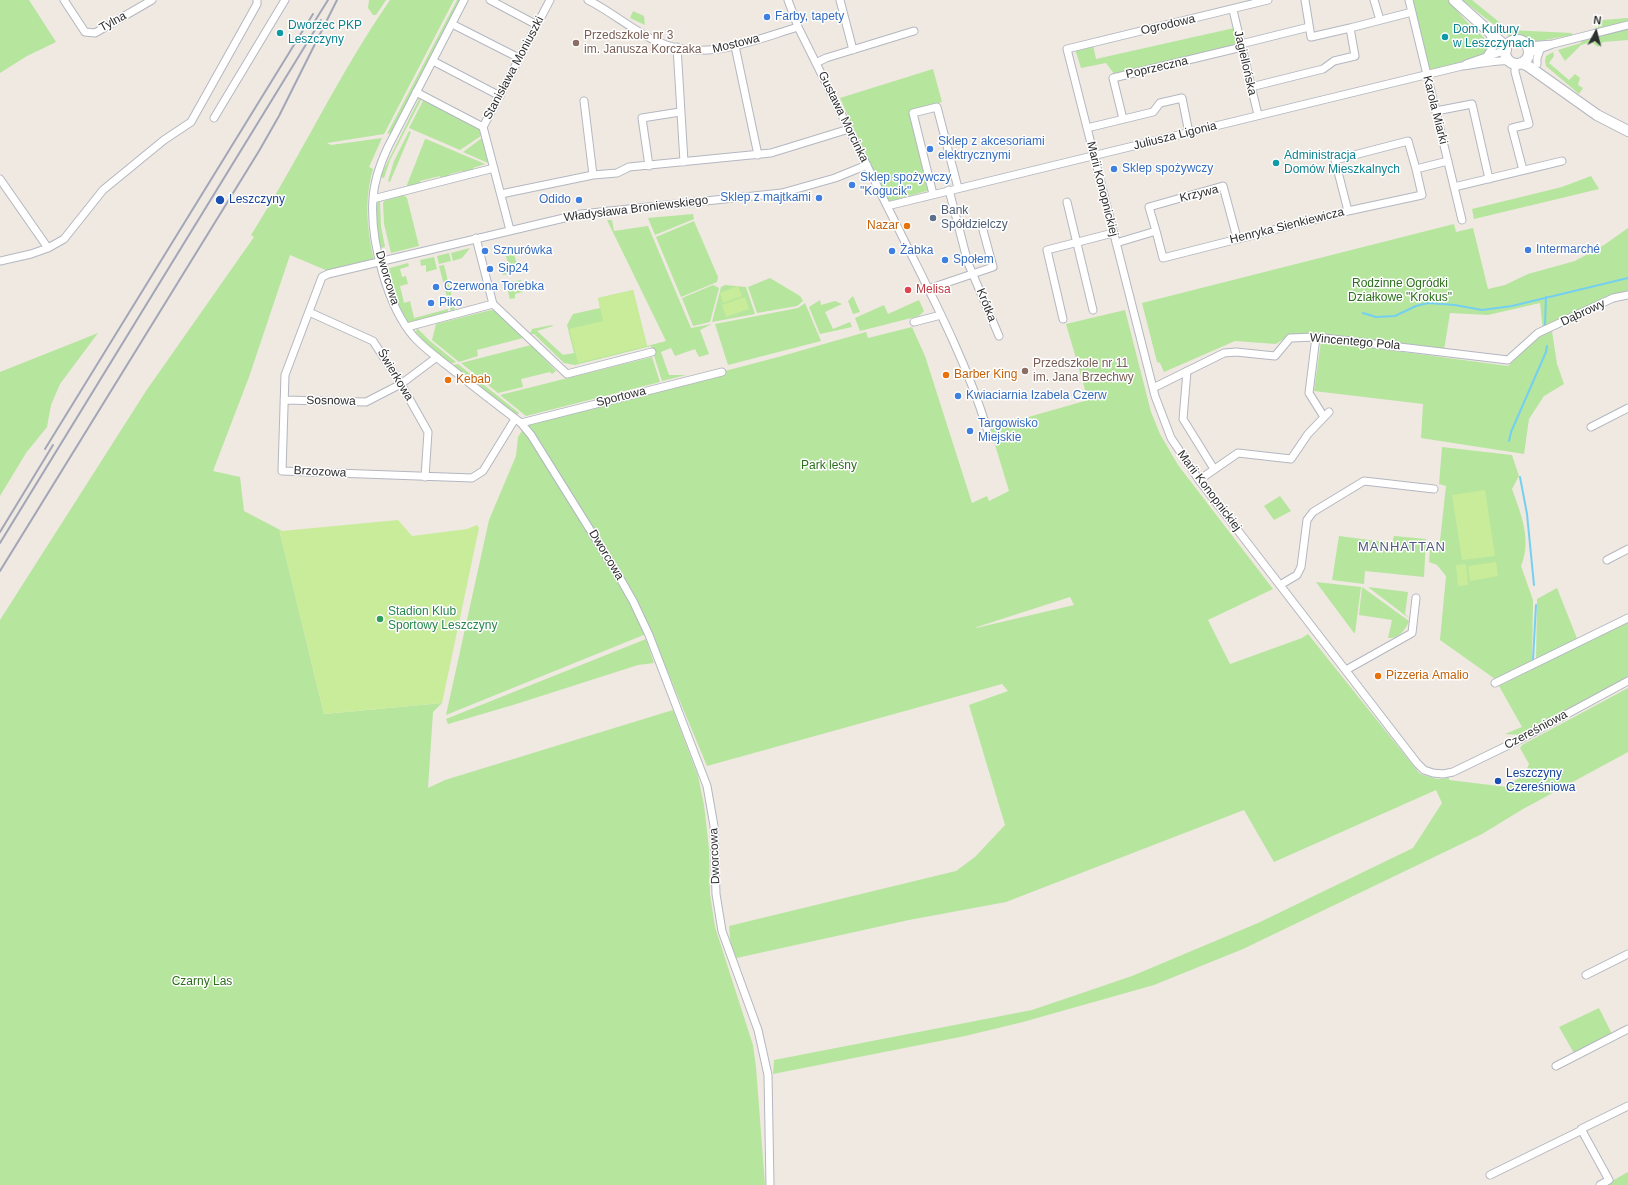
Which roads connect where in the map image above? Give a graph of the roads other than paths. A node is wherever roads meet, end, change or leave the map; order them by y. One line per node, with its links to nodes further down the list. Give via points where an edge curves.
1 (64, 0): 2 (street, Tylna, via 85,32 95,33)
2 (152, 0)
3 (257, 0): 91 (street, via 191,122 164,140 103,190 71,232)
4 (285, 0): 53 (street)
5 (464, 0): 20 (street, Dworcowa)
6 (490, 0): 21 (street)
7 (550, 0): 21 (street, Stanisława Moniuszki)
8 (588, 0): 32 (street, Mostowa, via 644,35)
9 (788, 0): 23 (street, Gustawa Morcinka)
10 (840, 0): 34 (street)
11 (1268, 0): 16 (street, Ogrodowa)
12 (1305, 0): 24 (street)
13 (1374, 0): 18 (street)
14 (1409, 0): 17 (street, Karola Miarki)
15 (1454, 0): 19 (street)
16 (1233, 10): 31 (street, Jagiellońska); 33 (street, Ogrodowa)
17 (1412, 12): 18 (street); 44 (street, Karola Miarki)
18 (1380, 20): 25 (street)
19 (1479, 21): 27 (street); 28 (street)
20 (452, 24): 39 (street); 40 (street, Dworcowa)
21 (537, 25): 39 (street, Stanisława Moniuszki)
22 (1628, 25): 29 (street)
23 (798, 27): 30 (street, Mostowa); 41 (street, Gustawa Morcinka)
24 (1309, 27): 25 (street, via 1311,37); 31 (street)
25 (1350, 28): 45 (street, via 1355,56 1334,61 1323,69)
26 (914, 30): 34 (street)
27 (1490, 34): 35 (street, via 1504,45); 37 (street, via 1493,47)
28 (1513, 42): 35 (street); 38 (street, via 1522,42)
29 (1553, 44): 36 (street); 38 (street)
30 (735, 46): 32 (street, Mostowa, via 706,51); 60 (street)
31 (1242, 46): 45 (street, Jagiellońska); 54 (street, Poprzeczna, via 1114,78)
32 (677, 48): 51 (street)
33 (1067, 49): 56 (street, Marii Konopnickiej)
34 (852, 50): 41 (street)
35 (1506, 50): 37 (street, Juliusza Ligonia); 38 (street)
36 (1540, 50): 38 (street); 42 (street)
37 (1486, 56): 43 (street, Juliusza Ligonia)
38 (1521, 57): 42 (street); 43 (street, Juliusza Ligonia); 48 (street, via 1528,66); 69 (street, via 1515,72 1529,124 1512,128)
39 (519, 58): 47 (street, Stanisława Moniuszki)
40 (433, 61): 46 (street, Dworcowa); 47 (street)
41 (816, 63): 57 (street, Gustawa Morcinka)
42 (1537, 64): 48 (street)
43 (1462, 66): 44 (street, Juliusza Ligonia)
44 (1426, 74): 50 (street, Karola Miarki); 52 (street, Juliusza Ligonia)
45 (1251, 87): 52 (street, Jagiellońska)
46 (416, 92): 55 (street); 78 (street, Dworcowa, via 383,158)
47 (500, 96): 55 (street, Stanisława Moniuszki)
48 (1576, 99): 58 (street, via 1597,115)
49 (584, 101): 70 (street)
50 (1436, 111): 62 (street, Karola Miarki); 72 (street, via 1472,104)
51 (680, 112): 64 (street); 66 (street, via 642,118)
52 (1258, 115): 59 (street, Juliusza Ligonia)
53 (214, 118)
54 (1123, 119): 56 (street); 59 (street, via 1153,112 1160,103 1182,98)
55 (483, 127): 67 (street, Stanisława Moniuszki)
56 (1087, 128): 61 (street, Marii Konopnickiej)
57 (849, 129): 60 (street, via 781,151); 65 (street, Gustawa Morcinka)
58 (1628, 131)
59 (1189, 133): 61 (street, Juliusza Ligonia)
60 (758, 155): 64 (street)
61 (1094, 155): 74 (street, Juliusza Ligonia); 86 (street, Marii Konopnickiej)
62 (1448, 161): 68 (street); 73 (street, Karola Miarki)
63 (1562, 161): 69 (street)
64 (684, 162): 66 (street)
65 (867, 165): 80 (street, Gustawa Morcinka); 83 (street, Władysława Broniewskiego, via 828,180 782,193 594,212)
66 (649, 166): 70 (street, via 629,167 617,173)
67 (494, 168): 76 (street, Stanisława Moniuszki); 78 (street)
68 (1416, 169): 81 (street, Henryka Sienkiewicza, via 1422,195); 81 (street, via 1408,141 1335,160)
69 (1523, 170): 72 (street)
70 (593, 175): 76 (street)
71 (0, 179): 91 (street)
72 (1489, 179): 73 (street)
73 (1454, 187): 82 (street, Karola Miarki)
74 (958, 188): 75 (street, Juliusza Ligonia); 77 (street, via 937,107 913,114)
75 (949, 190): 77 (street, Juliusza Ligonia); 94 (street, Krótka)
76 (501, 194): 83 (street, Stanisława Moniuszki)
77 (933, 194): 80 (street, Juliusza Ligonia)
78 (373, 200): 93 (street, Dworcowa, via 373,227)
79 (1067, 202): 89 (street)
80 (887, 206): 95 (street, Gustawa Morcinka)
81 (1348, 211): 88 (street, Henryka Sienkiewicza)
82 (1462, 220)
83 (510, 230): 87 (street, Władysława Broniewskiego)
84 (983, 230): 94 (street, Krótka, via 993,267)
85 (1156, 231): 88 (street, Henryka Sienkiewicza, via 1163,258); 88 (street, Krzywa, via 1149,207 1223,186); 90 (street)
86 (1113, 233): 89 (street); 90 (street, Marii Konopnickiej)
87 (476, 238): 93 (street, Władysława Broniewskiego); 97 (street)
88 (1237, 238)
89 (1077, 242): 98 (street); 101 (street, via 1047,250)
90 (1116, 243): 112 (street, Marii Konopnickiej)
91 (48, 248): 92 (street)
92 (0, 261)
93 (380, 261): 99 (street, Brzozowa, via 328,274 322,278); 103 (street, Dworcowa, via 389,293)
94 (973, 274): 95 (street); 105 (street, Krótka)
95 (928, 289): 100 (street, Gustawa Morcinka)
96 (1628, 294): 104 (street, Dąbrowy, via 1613,298)
97 (493, 304): 103 (street); 107 (street, via 567,374)
98 (1093, 310)
99 (309, 312): 111 (street, Świerkowa, via 374,341); 113 (street, Brzozowa, via 285,375)
100 (941, 315): 102 (street); 117 (street, Gustawa Morcinka, via 978,398)
101 (1063, 319)
102 (914, 322)
103 (407, 327): 108 (street, Dworcowa, via 420,343)
104 (1538, 333): 106 (street, Wincentego Pola, via 1508,360)
105 (999, 336)
106 (1316, 337): 109 (street, Wincentego Pola, via 1290,338 1275,356 1224,353); 118 (street, via 1309,393 1327,415 1308,434 1291,459 1238,453)
107 (652, 352)
108 (437, 357): 111 (street, Sosnowa); 115 (street, Dworcowa)
109 (1187, 371): 112 (street, Wincentego Pola); 118 (street, via 1183,419)
110 (722, 372): 115 (street, Sportowa)
111 (401, 384): 113 (street, Sosnowa, via 366,402); 119 (street, Świerkowa, via 428,432)
112 (1153, 388): 120 (street, Marii Konopnickiej, via 1171,438)
113 (284, 400): 119 (street, Brzozowa, via 282,471)
114 (1628, 408): 116 (street)
115 (518, 421): 119 (street, Brzozowa, via 480,474 467,479); 138 (street, Dworcowa, via 531,435 552,467 633,601 707,786 714,826 716,894 722,931 758,1030 768,1075)
116 (1591, 427)
117 (987, 429)
118 (1214, 469): 120 (street)
119 (425, 477)
120 (1198, 480): 124 (street, Marii Konopnickiej)
121 (1434, 489): 124 (street, via 1364,481 1313,512 1307,520 1301,567 1297,575)
122 (1628, 549): 123 (street)
123 (1607, 560)
124 (1280, 585): 127 (street, Marii Konopnickiej)
125 (1416, 598): 127 (street, via 1412,633)
126 (1628, 618): 129 (street)
127 (1346, 670): 130 (street, Marii Konopnickiej, via 1420,766 1429,772)
128 (1628, 681): 130 (street, Czereśniowa, via 1519,740 1457,770)
129 (1495, 683)
130 (1443, 774)
131 (1628, 954): 132 (street)
132 (1586, 975)
133 (1628, 1029): 134 (street)
134 (1556, 1066)
135 (1628, 1106): 136 (street)
136 (1582, 1130): 137 (street); 139 (street, via 1608,1180)
137 (1490, 1175)
138 (770, 1185)
139 (1600, 1185)

